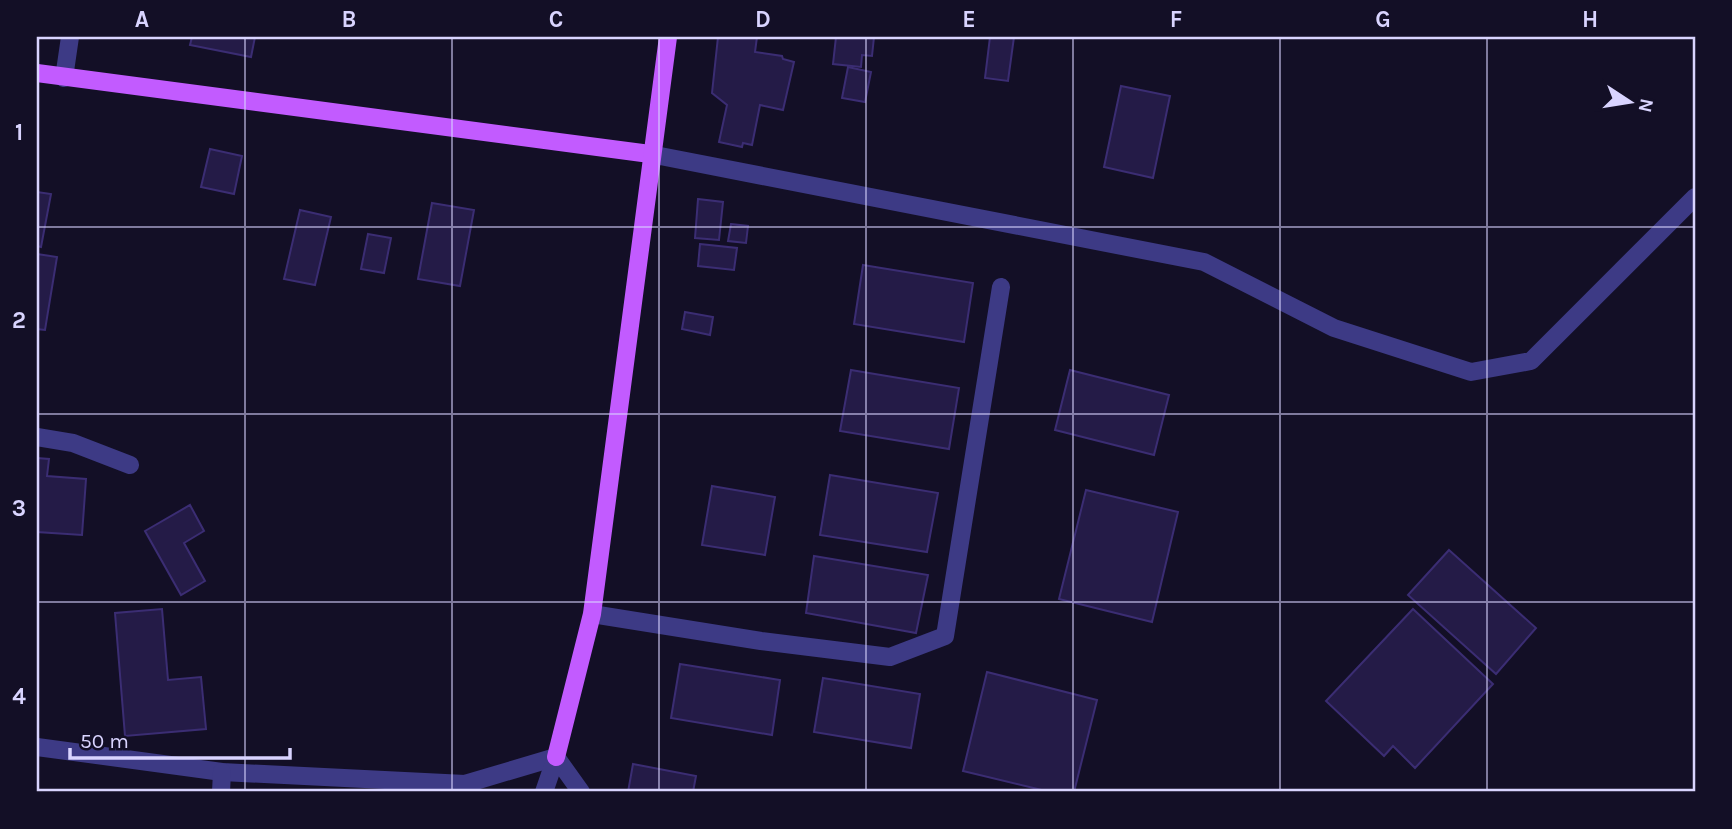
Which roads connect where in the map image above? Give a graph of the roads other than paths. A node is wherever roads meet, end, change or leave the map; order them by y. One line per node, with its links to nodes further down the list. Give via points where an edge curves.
1 (70, 37): 4 (street)
2 (668, 37): 5 (main road)
3 (37, 73): 4 (main road)
4 (64, 78): 5 (main road)
5 (650, 154): 6 (street, via 1204,262 1334,328 1471,372 1531,362); 10 (main road)
6 (1695, 197)
7 (1001, 287): 10 (street, via 945,636 890,657 761,642)
8 (37, 437): 9 (street, via 73,443)
9 (130, 465)
10 (592, 614): 12 (main road)
11 (37, 747): 13 (street)
12 (556, 757): 13 (street, via 465,784); 15 (street); 16 (street)
13 (222, 772): 14 (street)
14 (220, 792)
15 (544, 792)
16 (581, 792)

